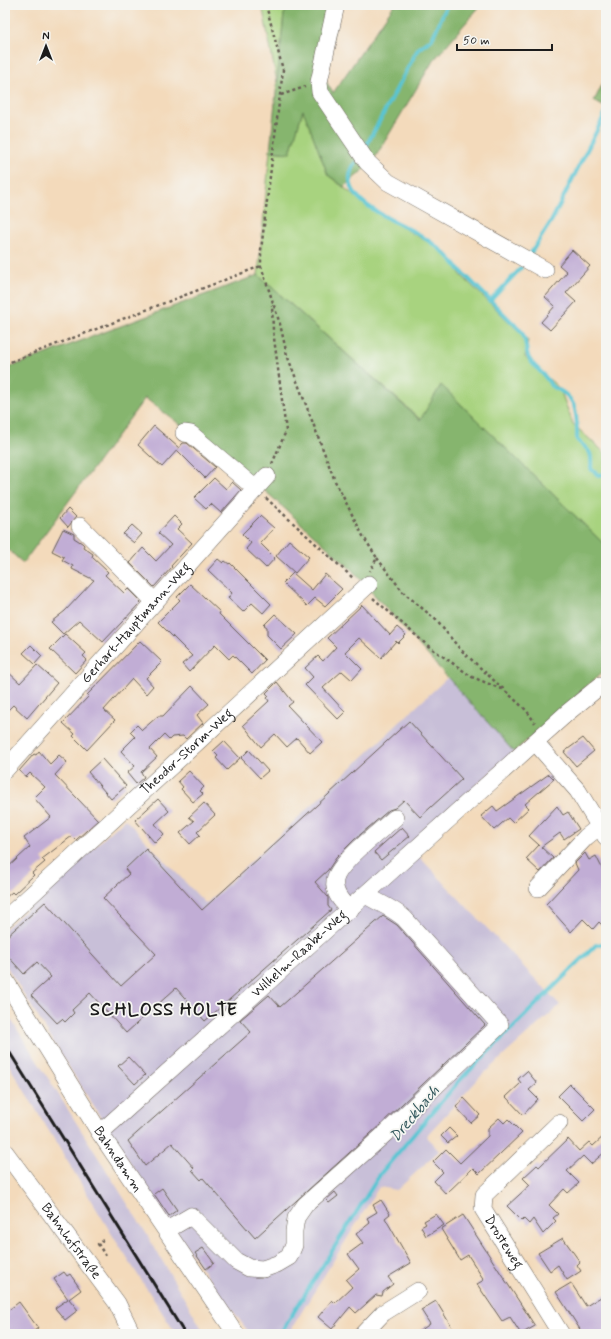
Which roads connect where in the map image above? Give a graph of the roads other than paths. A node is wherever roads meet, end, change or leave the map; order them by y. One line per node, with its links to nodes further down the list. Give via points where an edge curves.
1 (336, 5): 2 (street, via 318,82 320,92 367,162 388,182)
2 (545, 270)
3 (184, 433): 5 (street, via 191,434)
4 (267, 476): 5 (street, Gerhart-Hauptmann-Weg)
5 (256, 489): 8 (street, Gerhart-Hauptmann-Weg)
6 (80, 526): 8 (street)
7 (369, 584): 17 (street, Theodor-Storm-Weg)
8 (156, 602): 11 (street, Gerhart-Hauptmann-Weg)
9 (600, 686): 10 (street, Wilhelm-Raabe-Weg)
10 (540, 739): 13 (street); 15 (street, Wilhelm-Raabe-Weg)
11 (5, 770)
12 (395, 818): 16 (street, via 357,851 340,870 335,880 340,900)
13 (603, 831): 14 (street, via 586,837)
14 (538, 888)
15 (370, 892): 16 (street, Wilhelm-Raabe-Weg); 22 (street, via 378,903 391,907 404,918 500,1025 305,1205 296,1218 294,1245 289,1257 263,1269 249,1268 236,1261 191,1216)
16 (350, 910): 20 (street, Wilhelm-Raabe-Weg)
17 (5, 918)
18 (5, 980): 20 (street, Bahndamm)
19 (559, 1123): 27 (street, Drosteweg, via 484,1195 483,1209)
20 (100, 1133): 22 (street, Bahndamm)
21 (5, 1152): 24 (street, Bahnhofstraße, via 117,1303)
22 (167, 1230): 25 (street, Bahndamm)
23 (418, 1291): 26 (street, via 383,1313)
24 (132, 1334)
25 (236, 1334)
26 (363, 1334)
27 (561, 1334)

